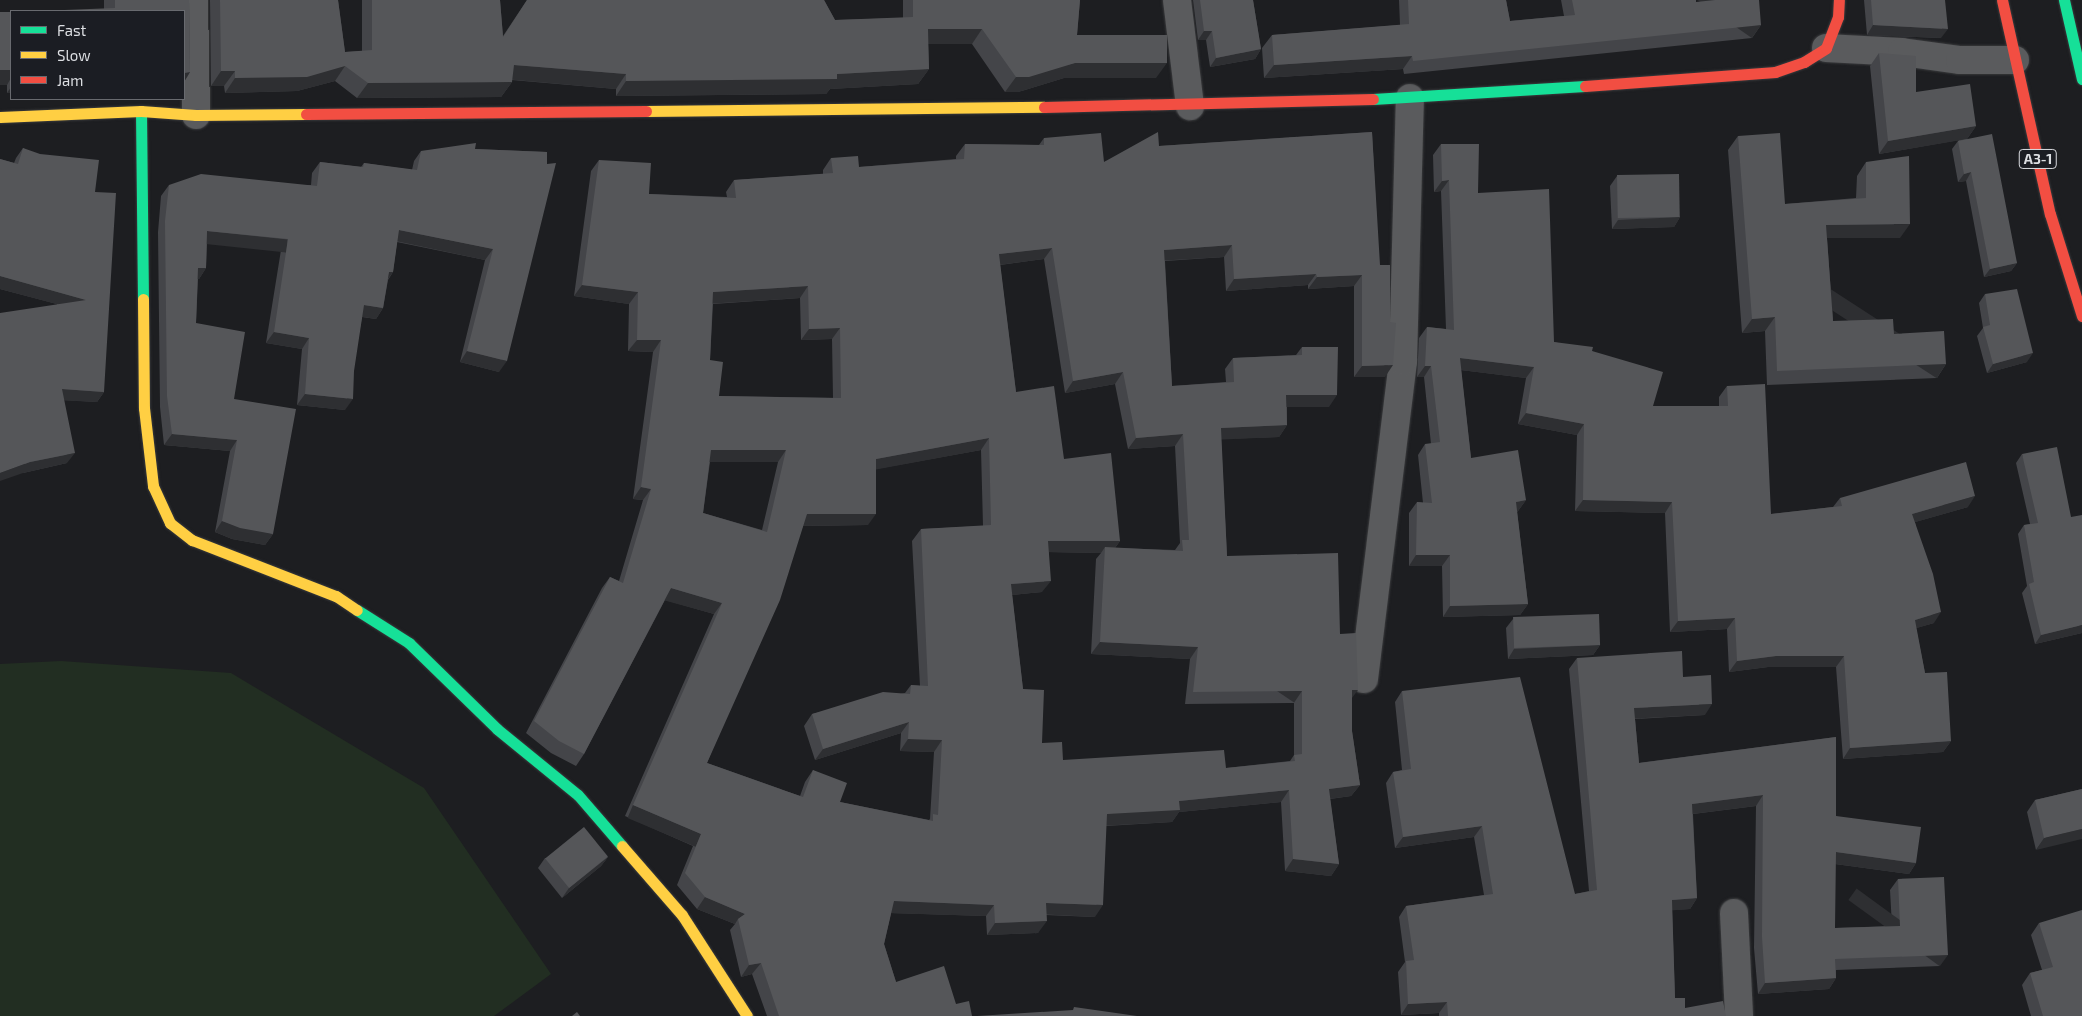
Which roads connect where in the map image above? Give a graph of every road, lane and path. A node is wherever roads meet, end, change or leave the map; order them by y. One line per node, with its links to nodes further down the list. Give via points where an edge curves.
1 (194, 0): 12 (street)
2 (1177, 0): 10 (street)
3 (1839, 0): 6 (main road, via 1838,16)
4 (2002, 0): 7 (main road, A3-1)
5 (2064, 0): 8 (main road)
6 (1826, 48): 7 (street, via 1902,52 1960,60); 9 (main road, via 1804,62 1775,72)
7 (2015, 60): 14 (main road, A3-1, via 2050,214)
8 (2082, 79)
9 (1410, 98): 10 (main road); 15 (street, via 1403,361)
10 (1190, 106): 12 (main road)
11 (142, 111): 12 (main road); 13 (main road); 17 (main road, via 144,408 153,486 170,523 192,540 336,596 410,643 497,729 578,795 682,915)
12 (196, 115)
13 (0, 117)
14 (2082, 316)
15 (1364, 679)
16 (1734, 913): 18 (street)
17 (747, 1016)
18 (1739, 1016)

